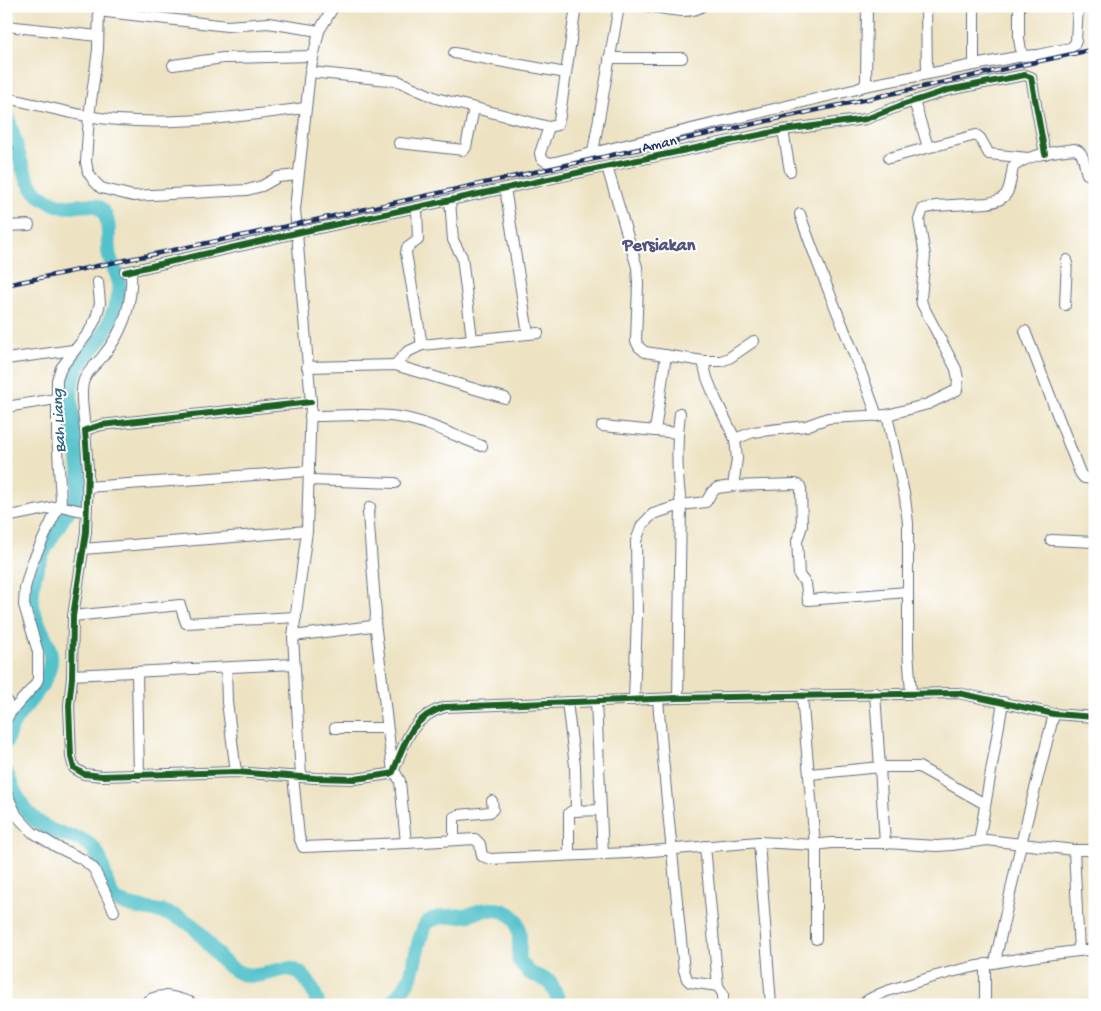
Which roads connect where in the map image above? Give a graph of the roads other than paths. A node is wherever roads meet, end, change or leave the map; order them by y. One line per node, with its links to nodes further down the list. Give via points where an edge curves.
1 (334, 6): 13 (street)
2 (576, 6): 23 (street)
3 (619, 6): 18 (street)
4 (647, 6): 5 (street, via 686,11)
5 (702, 6)
6 (867, 6): 25 (street)
7 (926, 6): 24 (street)
8 (1018, 6): 17 (street, via 1018,39)
9 (1078, 6): 17 (street, via 1074,45)
10 (974, 7): 21 (street)
11 (99, 9): 13 (street, via 227,26 268,23); 14 (street)
12 (6, 26): 14 (street)
13 (320, 30): 16 (street)
14 (98, 36): 30 (street)
15 (454, 53): 23 (street)
16 (313, 56): 20 (street, via 223,58); 22 (street)
17 (1022, 56): 21 (street)
18 (609, 58): 19 (street); 35 (street)
19 (682, 58)
20 (173, 65)
21 (974, 65): 24 (street)
22 (310, 72): 28 (street); 29 (street, via 398,81 436,98)
23 (566, 73): 31 (street, via 559,121)
24 (927, 74): 25 (street)
25 (864, 86): 35 (street)
26 (9, 100): 30 (street)
27 (914, 101): 32 (street, Aman, via 866,119); 34 (street); 36 (street, Aman, via 948,90 1025,75 1031,78)
28 (305, 108): 30 (street, via 179,122); 41 (street)
29 (474, 108): 31 (street); 33 (street, via 464,150)
30 (89, 116): 41 (street, via 86,162 88,172 101,188 133,196 247,190 278,177)
31 (549, 127): 35 (street, via 540,154 545,161 551,163)
32 (783, 130): 39 (street, Aman); 40 (street)
33 (399, 143)
34 (928, 147): 37 (street); 38 (street, via 976,135 989,154)
35 (593, 152)
36 (1045, 154): 38 (street); 42 (street, via 1078,150 1087,174)
37 (889, 158)
38 (1028, 158): 69 (street, via 1013,167 1005,198 987,203 935,206 921,213 924,256 922,304 956,369 957,390 928,404)
39 (607, 167): 43 (street, Aman); 58 (street, via 637,267 636,341 645,352)
40 (790, 171)
41 (298, 175): 49 (street)
42 (1095, 177)
43 (505, 188): 44 (street, Aman); 54 (street, via 533,333)
44 (450, 200): 45 (street, Aman); 54 (street, via 453,240 462,258)
45 (417, 207): 49 (street, Aman); 56 (street, via 418,240 407,248 406,253)
46 (800, 214): 69 (street, via 813,254)
47 (29, 225): 48 (street)
48 (6, 226)
49 (296, 233): 62 (street); 71 (street, Aman, via 128,272 130,295 122,328 83,381)
50 (1067, 260): 52 (street)
51 (98, 282): 57 (street, via 100,303 96,318)
52 (1065, 306)
53 (1025, 331): 77 (street, via 1080,474 1084,478)
54 (472, 339): 56 (street)
55 (754, 341): 60 (street, via 729,358)
56 (422, 344): 61 (street, via 407,352)
57 (73, 350): 59 (street); 64 (street, via 61,368)
58 (666, 355): 60 (street); 72 (street)
59 (6, 359)
60 (704, 361): 74 (street, via 707,378)
61 (395, 365): 62 (street); 63 (street)
62 (308, 366): 65 (street)
63 (504, 398)
64 (56, 399): 66 (street); 82 (street)
65 (311, 402): 68 (street); 71 (street, via 101,425)
66 (6, 407)
67 (680, 413): 73 (street)
68 (310, 416): 75 (street, via 400,417); 76 (street)
69 (882, 416): 74 (street, via 828,418 806,426 753,432); 90 (street, via 906,506)
70 (602, 426): 72 (street)
71 (85, 430): 79 (street)
72 (655, 431): 73 (street)
73 (678, 433): 81 (street)
74 (735, 439): 80 (street, via 737,459)
75 (482, 446)
76 (309, 476): 78 (street); 79 (street); 86 (street)
77 (1095, 479)
78 (395, 483)
79 (87, 486): 84 (street)
80 (733, 486): 81 (street, via 714,490 706,502); 90 (street, via 800,486 802,526 797,541 800,575 806,584 808,600)
81 (681, 505): 102 (street); 105 (street, via 653,514 642,525 636,541)
82 (62, 506): 84 (street); 85 (street); 110 (street, via 32,563 24,588 24,605 38,652 38,679)
83 (370, 507): 93 (street)
84 (84, 512): 89 (street, via 86,532)
85 (6, 517)
86 (308, 531): 89 (street); 92 (street)
87 (1051, 540): 88 (street)
88 (1095, 542)
89 (83, 549): 91 (street)
90 (908, 592): 100 (street)
91 (73, 616): 92 (street, via 180,605 186,623); 98 (street)
92 (296, 617): 94 (street)
93 (375, 622): 94 (street, via 372,626); 113 (street)
94 (293, 636): 95 (street)
95 (294, 664): 96 (street); 119 (street)
96 (226, 668): 97 (street); 115 (street)
97 (137, 672): 98 (street); 118 (street)
98 (72, 675): 118 (street, via 69,729 74,768 84,774)
99 (875, 693): 100 (street); 101 (street); 114 (street)
100 (912, 693): 108 (street, via 958,693)
101 (802, 695): 102 (street); 117 (street)
102 (678, 698): 104 (street)
103 (6, 699): 110 (street)
104 (658, 699): 105 (street); 133 (street)
105 (634, 700): 106 (street)
106 (596, 701): 107 (street); 123 (street)
107 (567, 702): 116 (street, via 445,707 431,711 413,727); 124 (street, via 575,766)
108 (1003, 702): 109 (street); 122 (street)
109 (1054, 714): 111 (street); 130 (street)
110 (8, 717)
111 (1095, 717)
112 (336, 728): 113 (street)
113 (387, 728): 116 (street)
114 (880, 767): 117 (street); 122 (street, via 919,767); 128 (street)
115 (236, 772): 118 (street); 119 (street)
116 (393, 772): 119 (street, via 355,779); 129 (street, via 400,781)
117 (810, 774): 131 (street)
118 (140, 776)
119 (297, 776): 129 (street, via 299,837 303,847)
120 (6, 792): 138 (street, via 18,816 32,832 84,860 94,869)
121 (492, 801): 125 (street, via 490,812 454,817)
122 (985, 804): 126 (street)
123 (602, 810): 124 (street); 137 (street)
124 (576, 811): 136 (street, via 568,816)
125 (454, 840): 129 (street); 136 (street, via 478,840 484,858)
126 (979, 840): 128 (street, via 952,846); 130 (street)
127 (759, 842): 131 (street); 132 (street); 147 (street)
128 (885, 842): 131 (street)
129 (406, 843)
130 (1021, 844): 134 (street); 142 (street)
131 (816, 845): 139 (street)
132 (705, 846): 133 (street); 143 (street)
133 (672, 849): 137 (street); 143 (street, via 687,979)
134 (1074, 850): 135 (street); 141 (street)
135 (1095, 850)
136 (569, 855): 137 (street)
137 (603, 855)
138 (114, 911)
139 (816, 939)
140 (1095, 949): 141 (street)
141 (1079, 951): 142 (street)
142 (990, 963): 148 (street, via 928,977 873,996); 149 (street)
143 (718, 986): 146 (street)
144 (190, 1002): 145 (street, via 167,995 148,1000)
145 (144, 1005)
146 (724, 1005)
147 (771, 1005)
148 (860, 1005)
149 (984, 1005)

